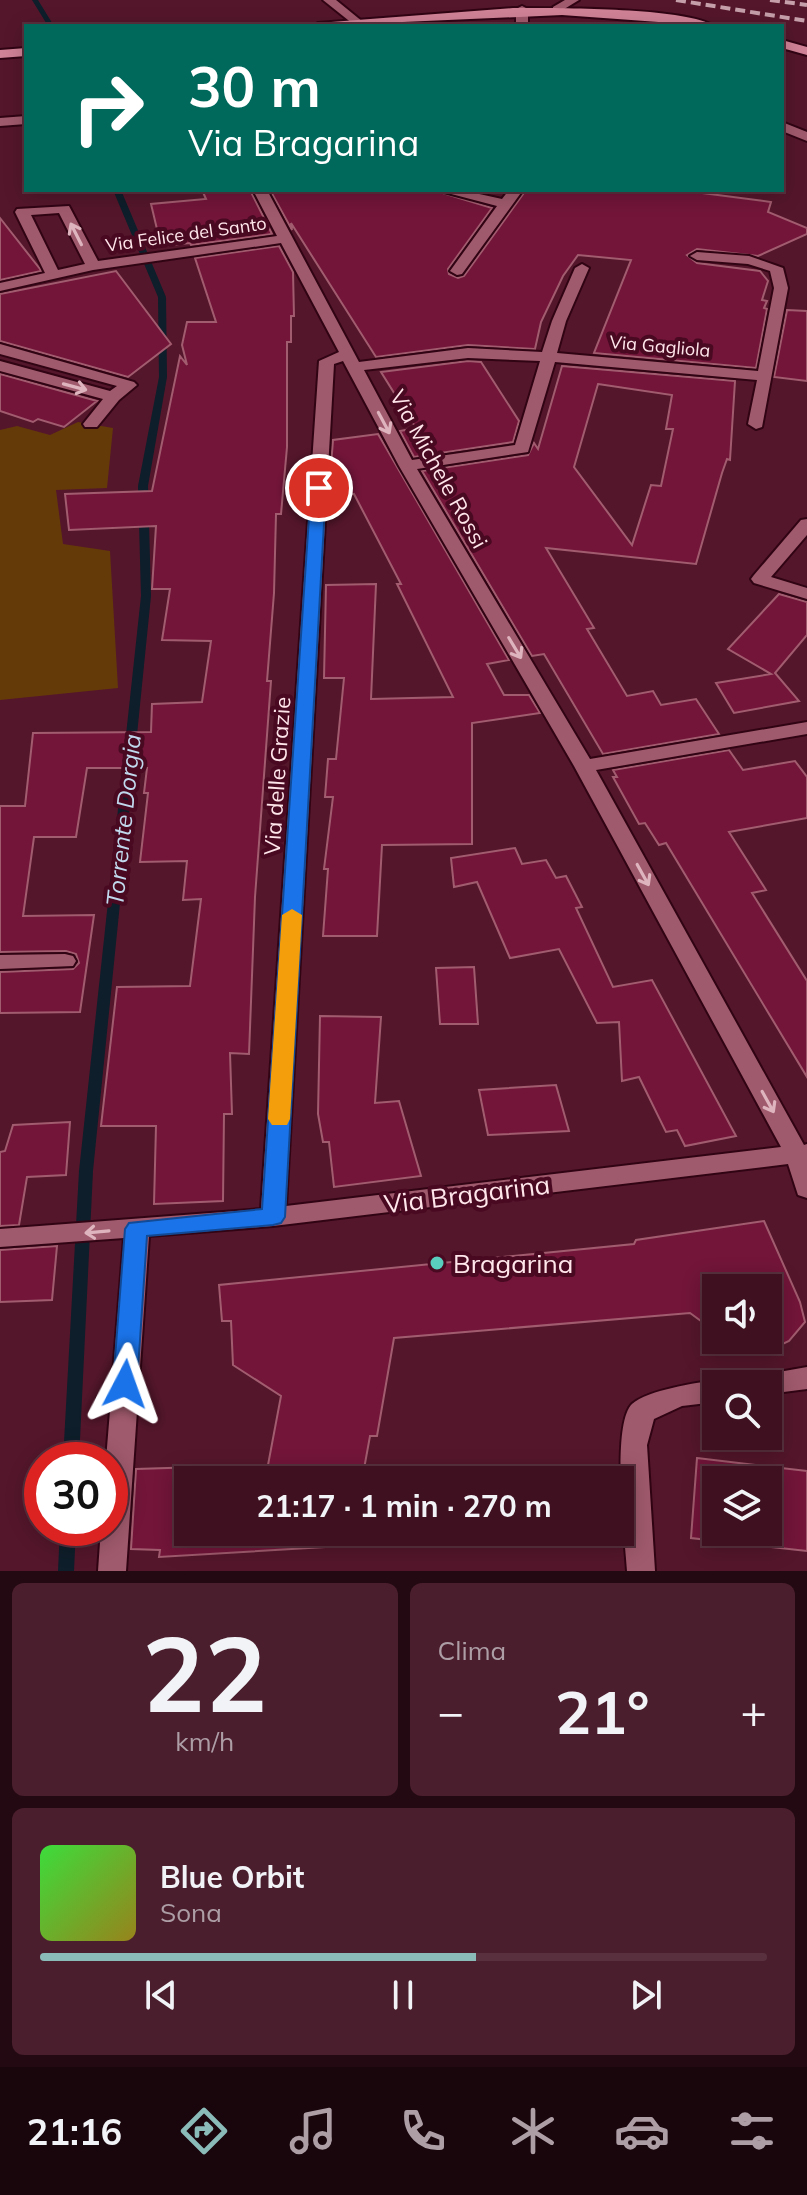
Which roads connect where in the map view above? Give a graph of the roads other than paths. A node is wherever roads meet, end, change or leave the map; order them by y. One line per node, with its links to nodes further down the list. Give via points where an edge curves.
1 (329, 0): 5 (street)
2 (573, 0): 4 (street)
3 (522, 9): 4 (main road); 5 (main road); 7 (street)
4 (557, 9): 8 (main road)
5 (357, 22): 6 (main road)
6 (338, 24)
7 (522, 24)
8 (696, 24)
9 (784, 45): 10 (main road)
10 (807, 51)
11 (24, 52): 12 (main road)
12 (0, 54)
13 (24, 120): 14 (street)
14 (0, 122)
15 (784, 127): 16 (street)
16 (807, 137)
17 (261, 192): 21 (street, Via Michele Rossi)
18 (452, 192): 20 (street)
19 (515, 192): 20 (street)
20 (506, 204): 25 (street)
21 (283, 239): 23 (street, Via Felice del Santo); 30 (street, Via Michele Rossi)
22 (697, 256): 32 (street, via 776,268 781,288)
23 (93, 266): 26 (street, Via Felice del Santo); 26 (street, Via Felice del Santo, one-way to 26, via 64,209 22,212)
24 (582, 268): 29 (street, via 559,321)
25 (457, 271)
26 (53, 275): 27 (street, Via Felice del Santo)
27 (0, 287)
28 (0, 349): 33 (street, via 129,385)
29 (551, 357): 30 (street, Via Gagliola, via 468,353); 32 (street, Via Gagliola); 36 (street, via 522,449)
30 (351, 361): 36 (street, Via Michele Rossi, one-way to 36); 45 (street, Via delle Grazie, via 327,361)
31 (0, 366): 33 (street, one-way to 33)
32 (765, 376): 35 (street)
33 (113, 397): 34 (street)
34 (91, 424)
35 (756, 424)
36 (407, 466): 40 (street, Via Michele Rossi, one-way to 40)
37 (807, 524): 38 (street, via 760,579)
38 (807, 594)
39 (807, 728): 40 (street)
40 (584, 766): 43 (street, Via Michele Rossi, one-way to 43)
41 (65, 961): 42 (street)
42 (0, 962)
43 (802, 1154): 44 (street); 45 (street, Via Bragarina)
44 (807, 1189)
45 (273, 1217): 46 (street, Via Bragarina)
46 (137, 1229): 47 (street, Via Bragarina, one-way to 47); 51 (street)
47 (0, 1238)
48 (807, 1378): 49 (street)
49 (782, 1382)
50 (702, 1393): 52 (street, via 679,1396 642,1412 633,1445)
51 (112, 1571)
52 (641, 1571)

